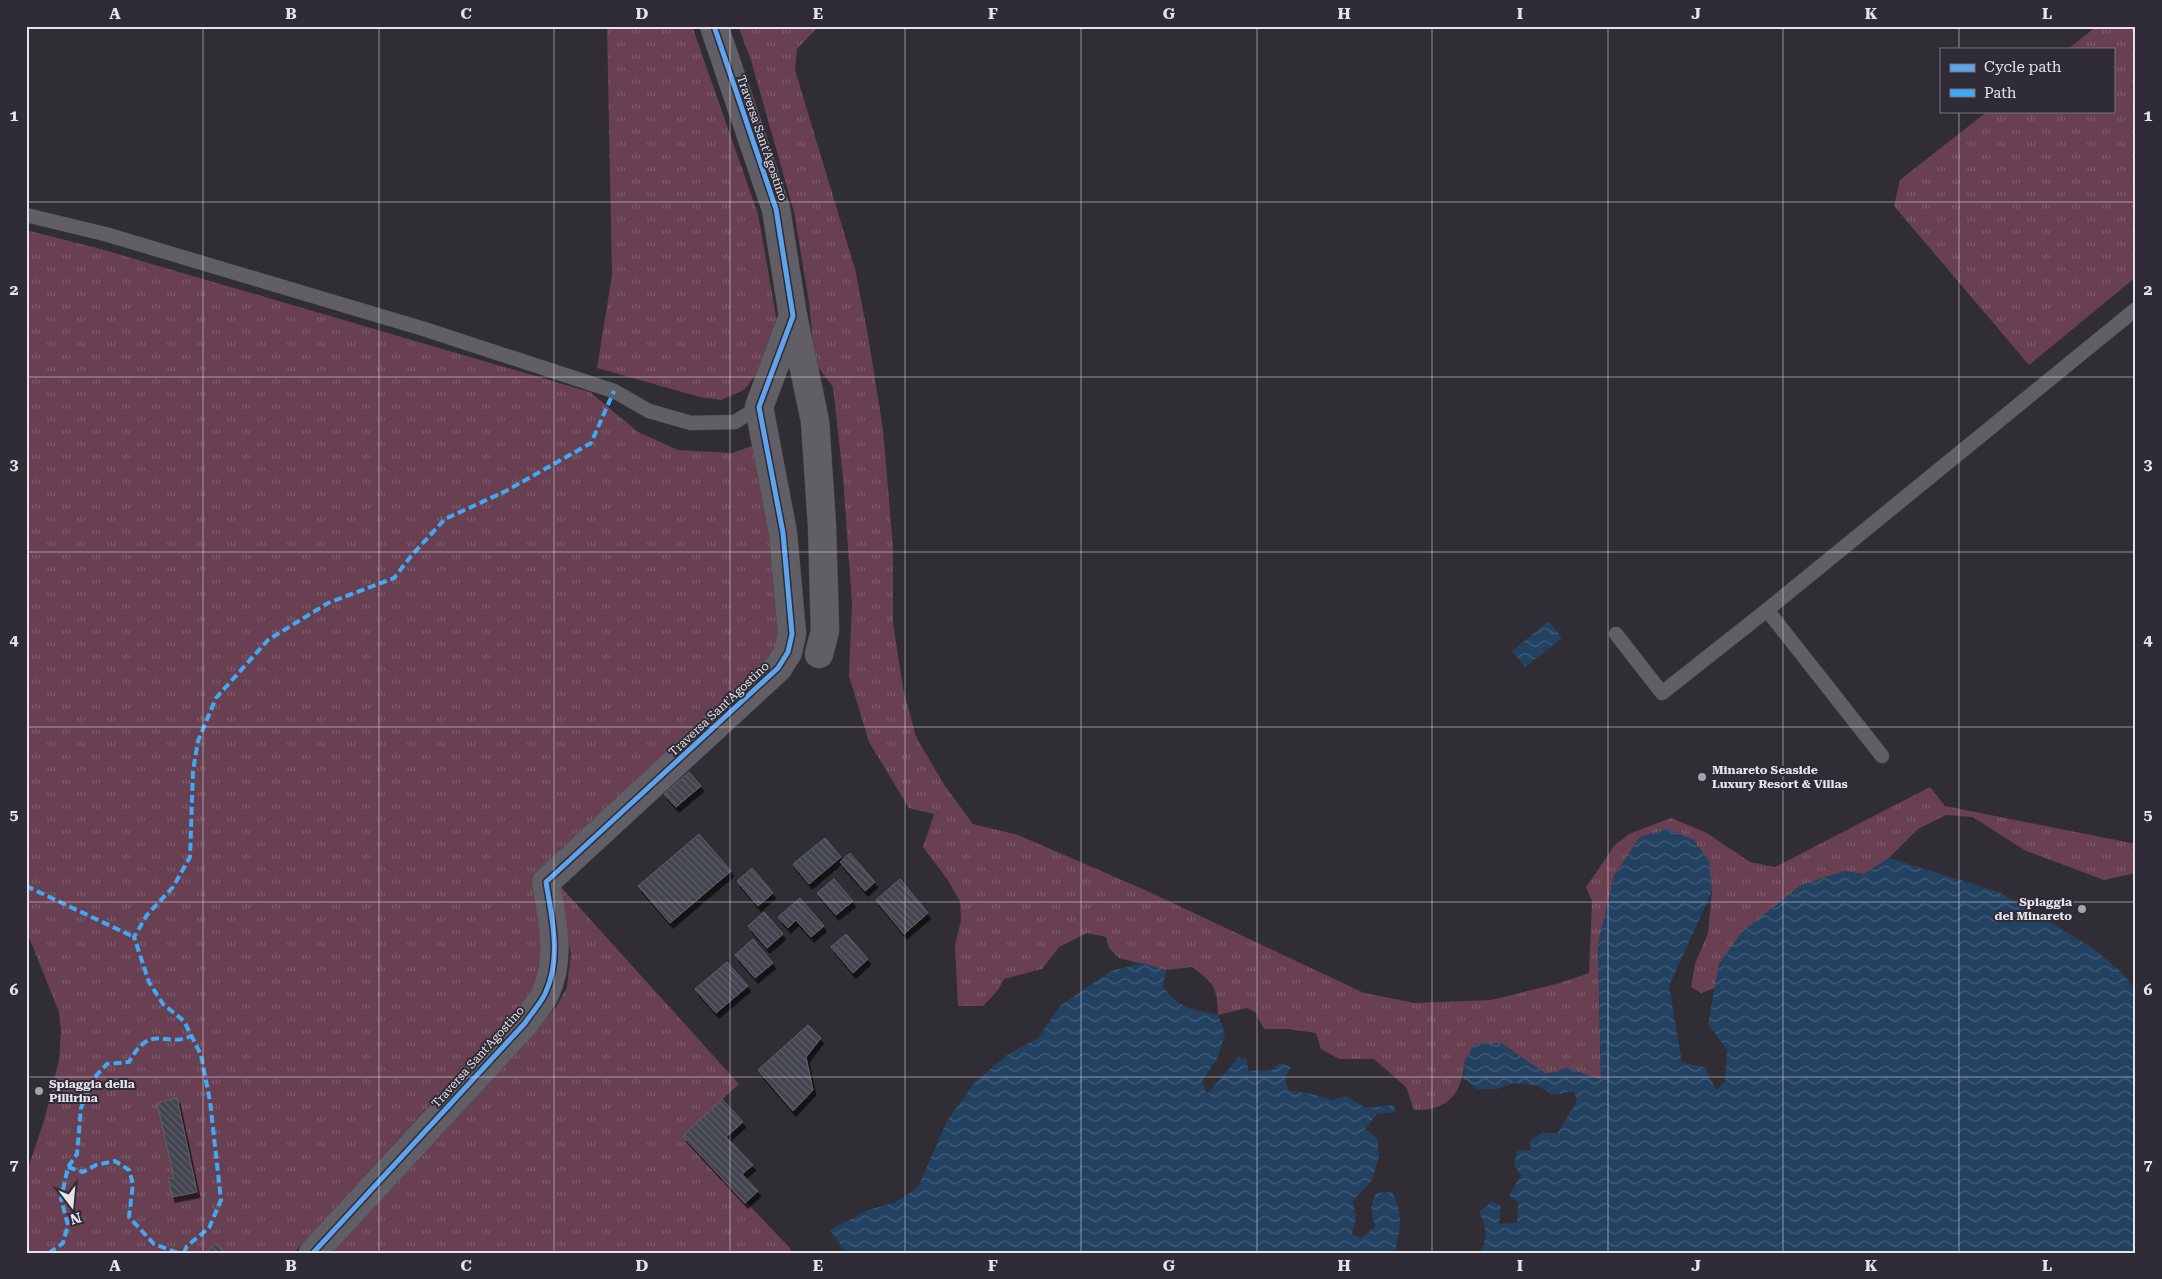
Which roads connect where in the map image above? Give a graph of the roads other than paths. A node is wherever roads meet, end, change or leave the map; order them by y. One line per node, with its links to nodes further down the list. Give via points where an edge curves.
1 (714, 26): 4 (street, Traversa Sant'Agostino, via 776,209)
2 (26, 215): 5 (lane, via 104,234 424,329 614,391 649,411 691,423 735,422)
3 (2136, 309): 8 (lane)
4 (793, 316): 5 (street, Traversa Sant'Agostino); 6 (street, via 815,421)
5 (759, 407): 7 (street, Traversa Sant'Agostino)
6 (822, 526): 7 (street); 10 (street, via 824,631)
7 (783, 533): 12 (street, Traversa Sant'Agostino, via 792,634 788,652 778,668 546,882 555,946 552,976 544,996 524,1023)
8 (1767, 610): 9 (lane, via 1662,693); 11 (lane)
9 (1616, 634)
10 (819, 654)
11 (1882, 756)
12 (313, 1253)

